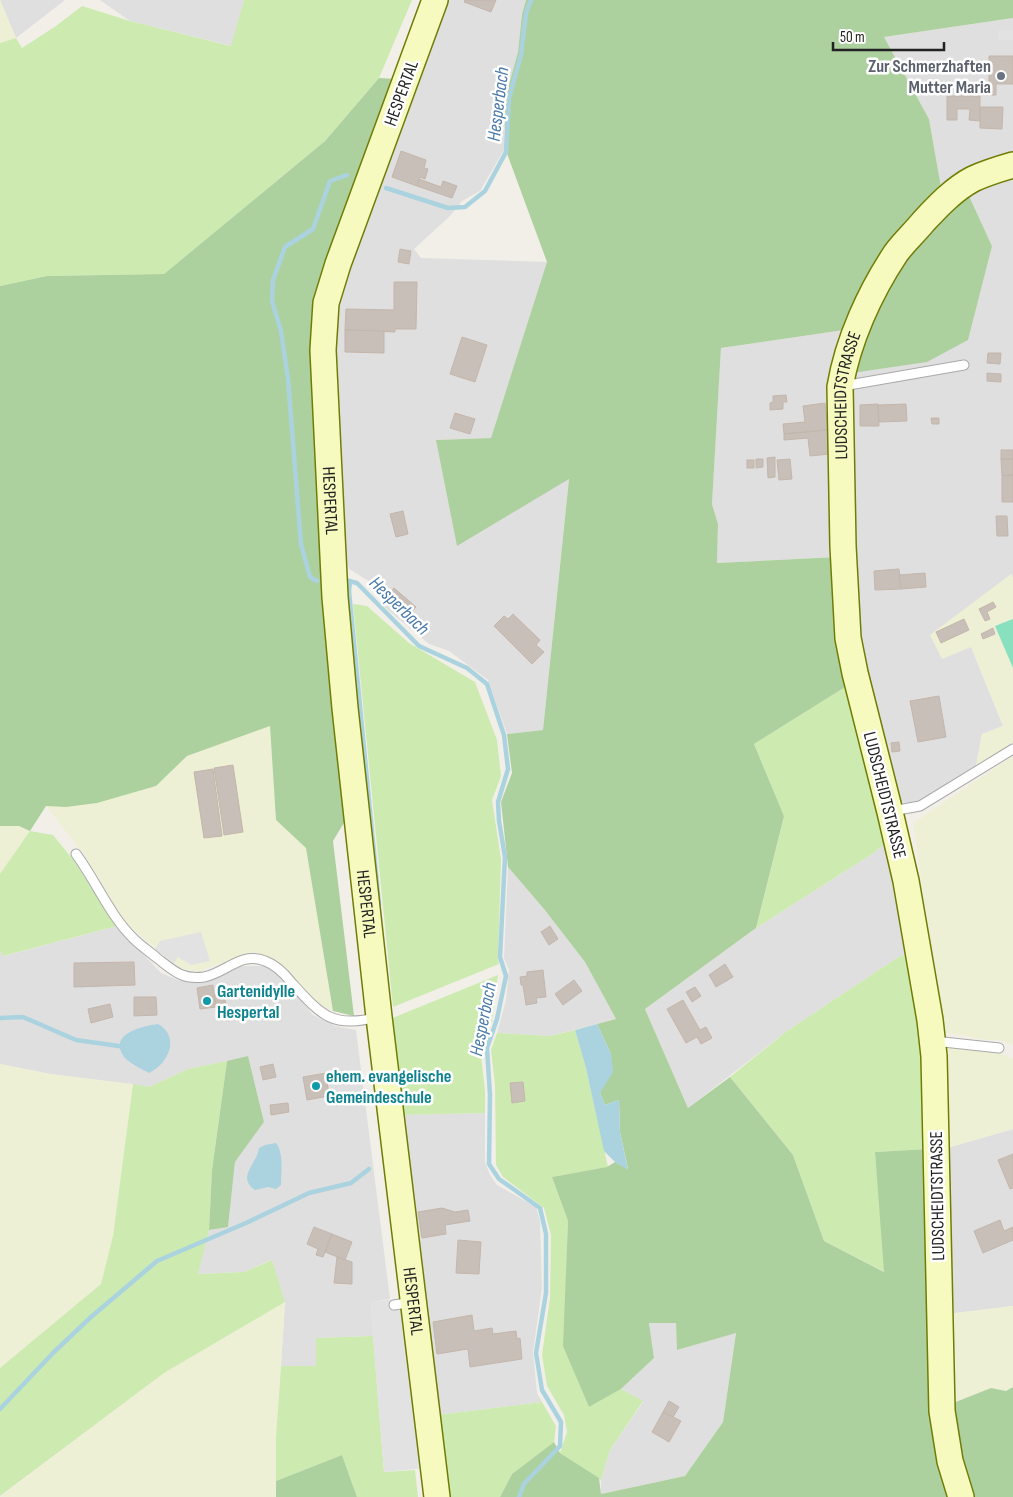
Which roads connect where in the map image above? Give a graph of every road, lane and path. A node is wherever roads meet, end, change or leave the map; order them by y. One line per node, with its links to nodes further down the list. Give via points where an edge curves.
1 (436, 0): 8 (main road, HESPERTAL, via 338,264 326,303 323,350 334,597)
2 (1013, 165): 4 (main road, LUDSCHEIDTSTRASSE, via 973,180 953,193 897,252 865,310)
3 (964, 366): 4 (lane)
4 (840, 387): 6 (main road, LUDSCHEIDTSTRASSE, via 848,638)
5 (1013, 749): 6 (lane, via 920,806)
6 (890, 812): 9 (main road, LUDSCHEIDTSTRASSE, via 906,881)
7 (76, 854): 8 (lane, via 118,920 134,939 180,975 190,978 207,976 239,960 265,960 281,970 314,1007 331,1018 358,1022)
8 (378, 1017): 11 (main road, HESPERTAL, via 404,1303)
9 (932, 1041): 10 (lane); 12 (main road, LUDSCHEIDTSTRASSE, via 942,1411 950,1461)
10 (999, 1048)
11 (437, 1497)
12 (961, 1497)

